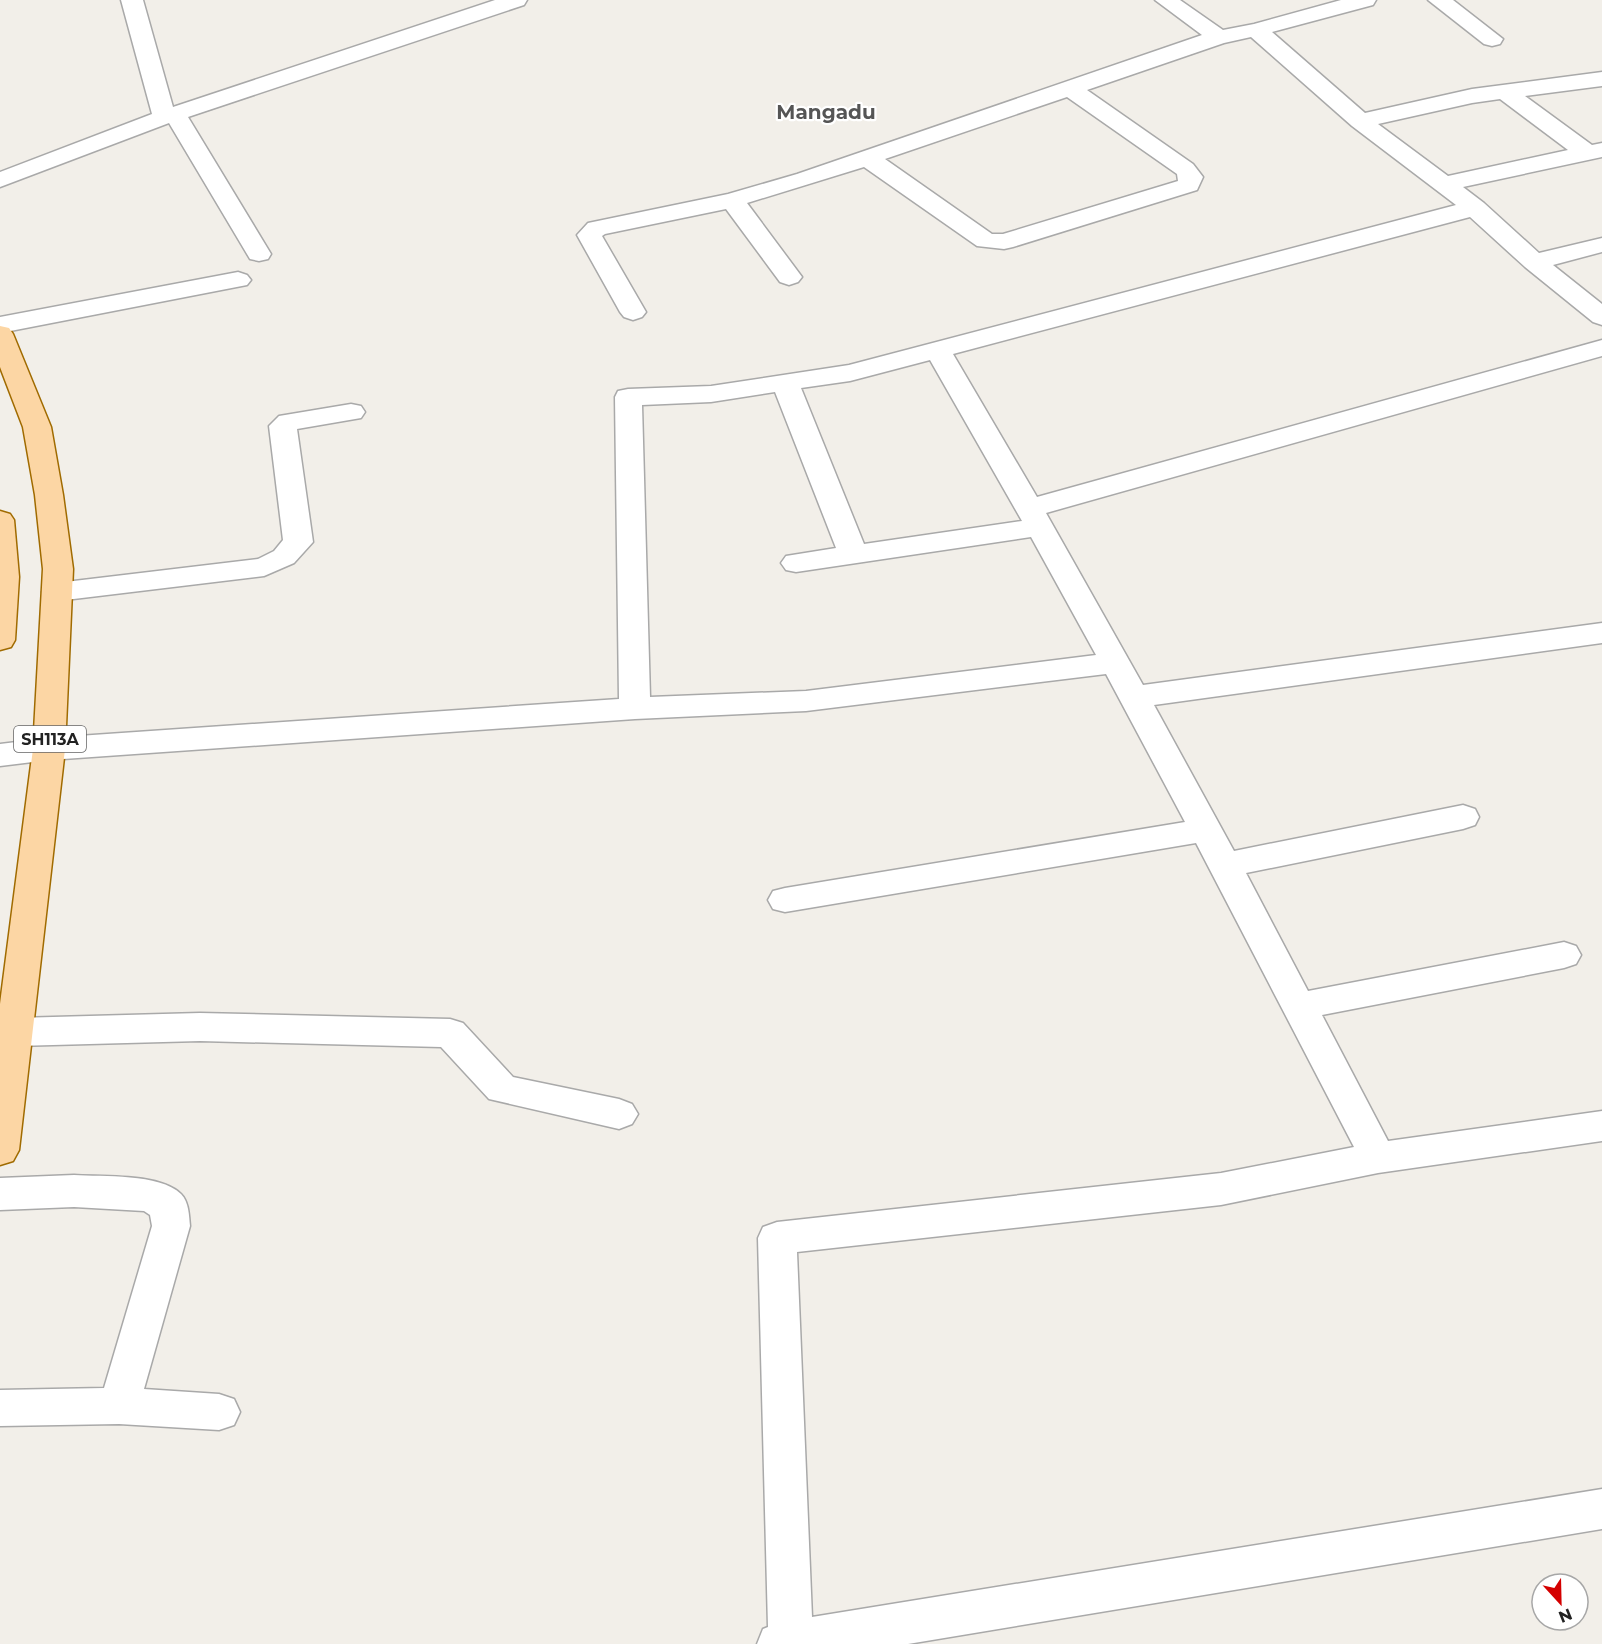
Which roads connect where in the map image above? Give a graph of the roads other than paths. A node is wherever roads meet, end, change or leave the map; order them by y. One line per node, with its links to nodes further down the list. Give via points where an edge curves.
1 (132, 0): 12 (street)
2 (516, 0): 12 (street)
3 (1166, 0): 7 (street)
4 (1365, 0): 6 (street)
5 (1438, 0): 8 (street)
6 (1256, 30): 7 (street); 13 (street)
7 (1219, 37): 10 (street)
8 (1492, 39)
9 (1602, 79): 11 (street)
10 (1069, 88): 15 (street); 15 (street, via 1185,169 1191,177 1189,185 1004,242 986,241)
11 (1505, 92): 13 (street); 14 (street)
12 (169, 116): 16 (street); 21 (street)
13 (1360, 121): 17 (street)
14 (1595, 152): 17 (street)
15 (869, 159): 18 (street)
16 (0, 180)
17 (1444, 184): 19 (street)
18 (732, 200): 23 (street); 25 (street, via 597,228 589,235)
19 (1475, 208): 22 (street); 30 (street)
20 (1602, 245): 22 (street)
21 (258, 254)
22 (1534, 262): 26 (street)
23 (789, 277)
24 (238, 280): 27 (street)
25 (633, 312)
26 (1602, 317)
27 (0, 326)
28 (0, 334): 37 (main road, SH113A, via 38,427 58,569)
29 (1602, 348): 33 (street)
30 (938, 350): 31 (street, via 850,373); 33 (street)
31 (785, 383): 35 (street); 42 (street, via 711,394 628,397)
32 (351, 412): 37 (street, via 283,426 298,542 284,557 264,567)
33 (1036, 517): 35 (street); 40 (street)
34 (0, 520): 39 (main road, via 4,577)
35 (853, 554): 36 (street)
36 (796, 563)
37 (57, 592): 43 (main road, SH113A)
38 (1602, 633): 41 (street)
39 (0, 640)
40 (1116, 663): 41 (street); 42 (street, via 806,701)
41 (1133, 696): 46 (street)
42 (635, 708): 43 (street)
43 (49, 749): 44 (street); 51 (main road, SH113A)
44 (0, 755)
45 (1463, 817): 47 (street)
46 (1205, 830): 47 (street); 48 (street)
47 (1226, 864): 50 (street)
48 (785, 900)
49 (1564, 954): 50 (street)
50 (1299, 1006): 55 (street)
51 (16, 1032): 52 (street, via 200,1027 450,1033 502,1089); 54 (main road, SH113A)
52 (619, 1114)
53 (1602, 1126): 55 (street)
54 (0, 1150)
55 (1378, 1158): 61 (street, via 1221,1189 777,1239)
56 (0, 1194): 57 (street, via 74,1191 150,1196 168,1206 171,1226)
57 (119, 1406): 58 (street); 59 (street)
58 (0, 1408)
59 (219, 1412)
60 (1602, 1509): 61 (street)
61 (787, 1643)

